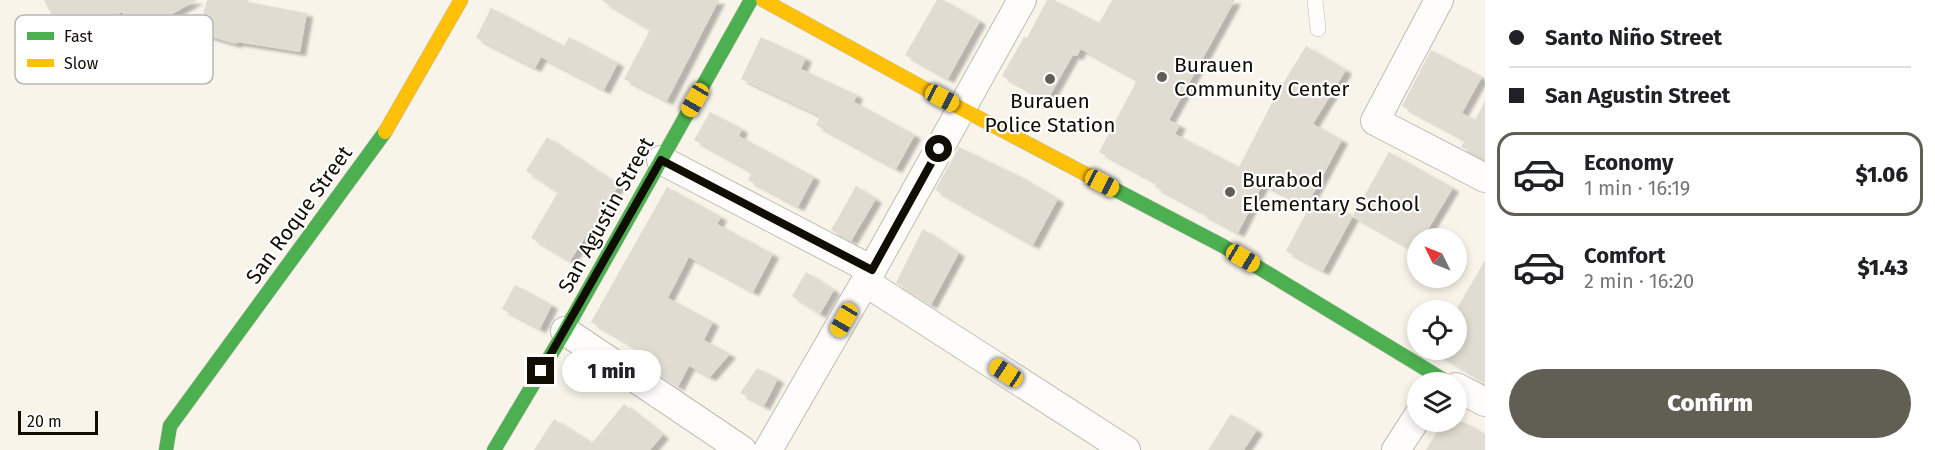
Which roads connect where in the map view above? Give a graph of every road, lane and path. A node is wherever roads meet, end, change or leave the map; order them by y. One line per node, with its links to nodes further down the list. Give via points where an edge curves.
1 (461, 0): 17 (street, San Roque Street, via 388,128 170,426)
2 (751, 0): 9 (street, San Agustin Street)
3 (763, 0): 8 (street)
4 (1022, 0): 8 (street)
5 (1315, 0): 7 (lane)
6 (1439, 0): 10 (street, via 1375,121)
7 (1318, 29)
8 (962, 109): 11 (street); 13 (street, via 1223,246)
9 (661, 160): 11 (street); 12 (street, San Agustin Street)
10 (1485, 178)
11 (869, 276): 20 (street); 21 (street)
12 (565, 331): 18 (street, San Agustin Street); 19 (street)
13 (1428, 372)
14 (1467, 393): 15 (street)
15 (1485, 402)
16 (1408, 432): 22 (street)
17 (166, 450)
18 (494, 450)
19 (742, 450)
20 (768, 450)
21 (1126, 450)
22 (1396, 450)

